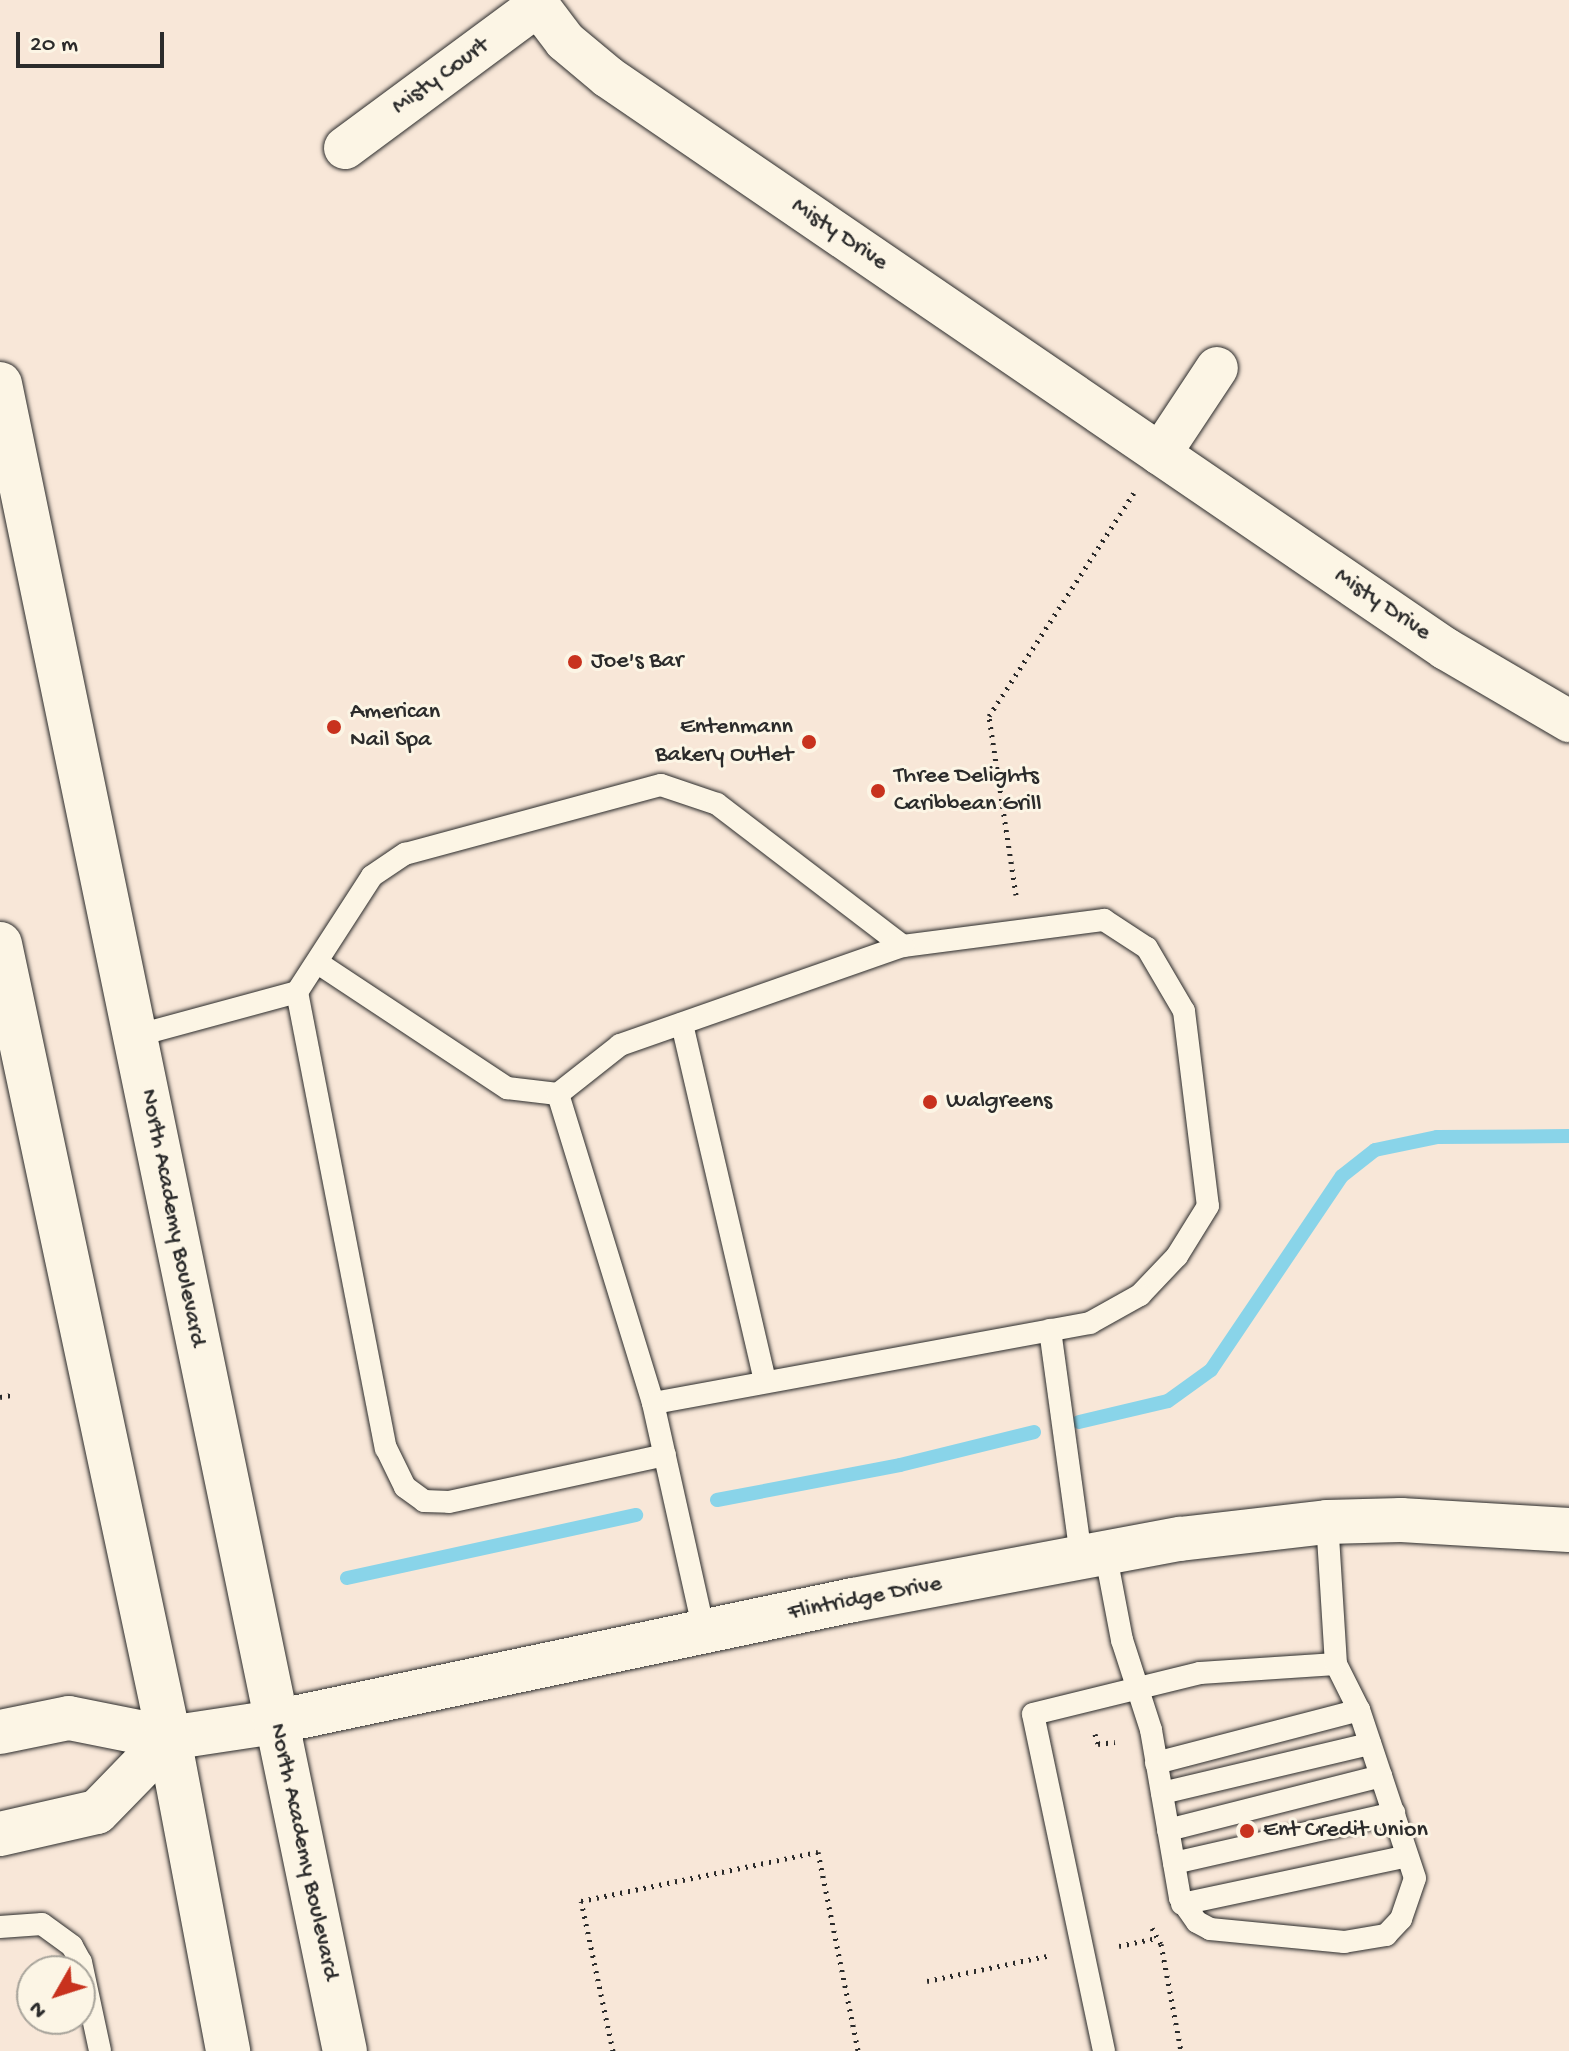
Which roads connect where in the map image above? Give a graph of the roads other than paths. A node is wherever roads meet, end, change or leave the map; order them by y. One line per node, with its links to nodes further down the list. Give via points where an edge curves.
1 (535, 3): 2 (street, Misty Court); 5 (street, Misty Drive, via 565,41 608,77)
2 (345, 148)
3 (1217, 368): 5 (street)
4 (0, 384): 12 (main road, North Academy Boulevard)
5 (1160, 454): 6 (street, Misty Drive, via 1446,649)
6 (1569, 721)
7 (0, 944): 27 (main road)
8 (903, 946): 9 (lane, via 717,804 661,785 405,854 372,876); 11 (lane); 14 (lane, via 1104,920 1147,948 1184,1011 1208,1206 1177,1256 1140,1295 1090,1323)
9 (318, 963): 10 (lane); 13 (lane, via 507,1088)
10 (297, 992): 12 (lane); 17 (lane, via 386,1448 405,1487 424,1501 449,1502)
11 (682, 1024): 13 (lane, via 620,1045); 15 (lane)
12 (135, 1036): 25 (main road, North Academy Boulevard)
13 (558, 1094): 16 (lane)
14 (1050, 1330): 15 (lane); 20 (lane)
15 (765, 1382): 16 (lane)
16 (653, 1403): 17 (lane)
17 (665, 1455): 21 (lane)
18 (1327, 1522): 19 (main road, Flintridge Drive, via 1401,1520); 20 (main road, Flintridge Drive); 22 (lane)
19 (1569, 1530)
20 (1093, 1554): 21 (main road, Flintridge Drive); 23 (lane)
21 (704, 1632): 25 (main road, Flintridge Drive)
22 (1336, 1664): 23 (lane, via 1200,1673); 24 (lane)
23 (1136, 1684): 29 (lane); 42 (lane, via 1033,1714)
24 (1359, 1710): 28 (lane); 29 (lane)
25 (275, 1722): 27 (main road, Flintridge Drive); 41 (main road, North Academy Boulevard)
26 (0, 1732): 27 (main road, Flintridge Drive, via 69,1718)
27 (169, 1738): 34 (main road, via 97,1812); 40 (main road)
28 (1370, 1744): 30 (lane); 31 (lane)
29 (1156, 1763): 31 (lane)
30 (1381, 1776): 32 (lane); 33 (lane)
31 (1162, 1793): 33 (lane)
32 (1394, 1813): 35 (lane); 36 (lane)
33 (1168, 1830): 36 (lane)
34 (0, 1834)
35 (1407, 1856): 37 (lane); 37 (lane, via 1415,1878 1412,1898 1386,1935 1367,1941 1210,1929)
36 (1174, 1863): 37 (lane)
37 (1182, 1904)
38 (0, 1927): 39 (lane, via 42,1924 72,1946 81,1962)
39 (100, 2051)
40 (228, 2051)
41 (345, 2051)
42 (1104, 2051)

